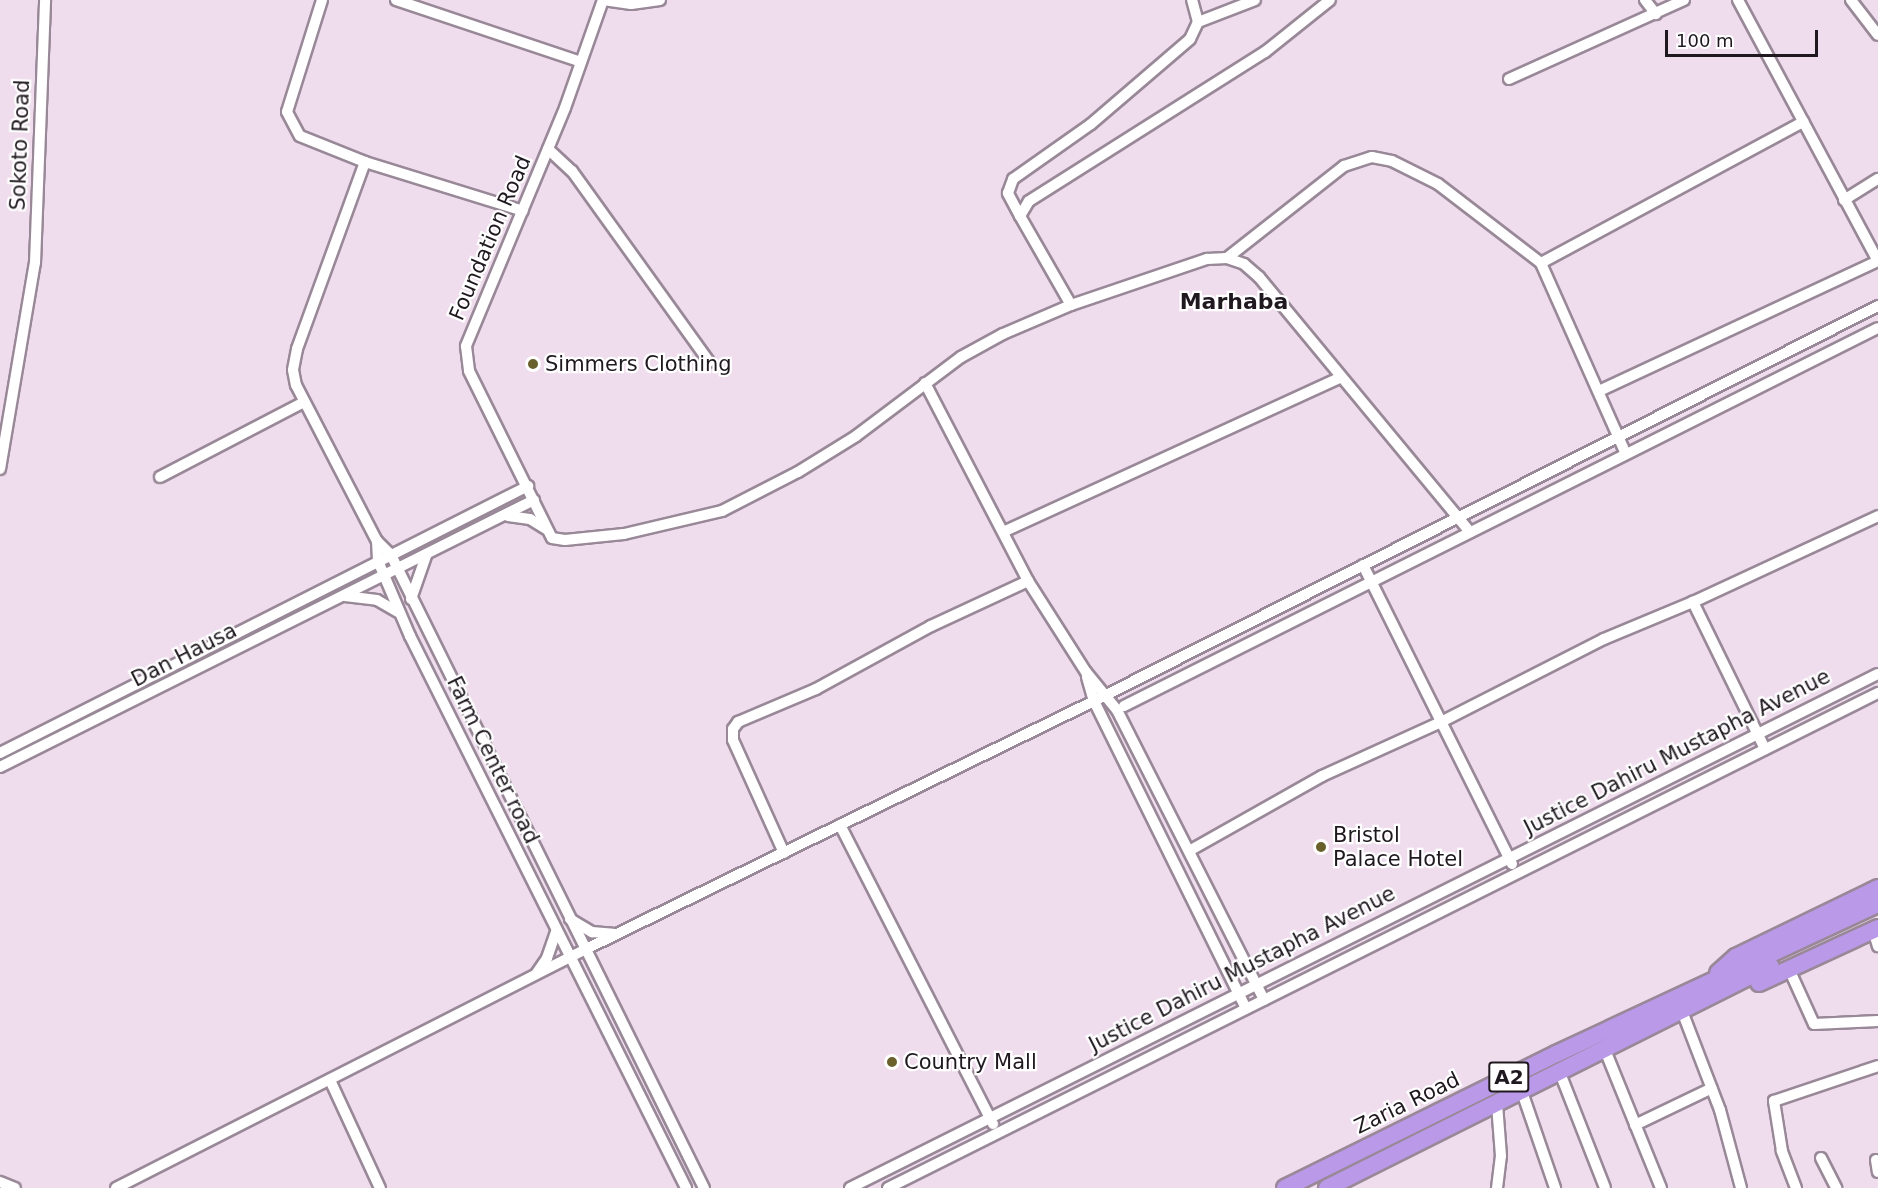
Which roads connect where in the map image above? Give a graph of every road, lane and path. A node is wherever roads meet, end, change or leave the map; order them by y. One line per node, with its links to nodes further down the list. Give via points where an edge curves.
1 (45, 0): 38 (street, Sokoto Road, via 35,263)
2 (322, 0): 20 (street, via 287,112 300,136)
3 (396, 0): 16 (street)
4 (603, 0): 5 (street, via 631,4); 16 (street, Foundation Road)
5 (660, 0)
6 (1192, 0): 14 (street)
7 (1255, 0): 14 (street)
8 (1330, 0): 24 (street, via 1265,52 1045,188)
9 (1645, 0): 13 (street)
10 (1684, 0): 13 (street)
11 (1738, 0): 18 (street)
12 (1851, 0): 15 (street)
13 (1656, 14): 17 (street)
14 (1198, 22): 24 (street, via 1190,39 1100,116 1013,179 1008,193)
15 (1878, 35)
16 (581, 62): 19 (street, Foundation Road)
17 (1509, 79)
18 (1803, 122): 22 (street); 27 (street)
19 (548, 149): 23 (street, Foundation Road); 31 (street, via 572,171)
20 (365, 162): 23 (street); 35 (street, via 297,349 293,370)
21 (1878, 179): 22 (street)
22 (1844, 200): 26 (street)
23 (523, 211): 40 (street, Foundation Road, via 471,330 465,355 469,371)
24 (1020, 216): 28 (street)
25 (1227, 258): 27 (street, via 1344,166 1372,157 1392,161 1438,184); 28 (street, via 1207,259); 32 (street, via 1244,264 1260,278)
26 (1878, 261): 34 (street)
27 (1541, 263): 34 (street)
28 (1071, 305): 33 (street, via 1003,334)
29 (1878, 306): 36 (street)
30 (1878, 328): 37 (street)
31 (709, 362)
32 (1341, 377): 44 (street); 46 (street)
33 (925, 383): 45 (street, via 856,436 798,472 722,511 624,534 565,540 552,538); 46 (street)
34 (1599, 391): 36 (street)
35 (304, 402): 39 (street); 48 (street)
36 (1619, 435): 37 (street); 44 (street)
37 (1625, 452): 47 (street)
38 (0, 469)
39 (160, 477)
40 (528, 486): 41 (street, Foundation Road); 49 (street, Dan Hausa)
41 (534, 500): 42 (street, Dan Hausa); 45 (street, Foundation Road)
42 (507, 515): 45 (street, via 530,519); 50 (street, Dan Hausa)
43 (1878, 516): 59 (street)
44 (1461, 518): 47 (street); 52 (street)
45 (546, 529)
46 (1003, 532): 55 (street)
47 (1470, 532): 56 (street)
48 (377, 541): 49 (street); 51 (street)
49 (391, 555): 51 (street, Dan Hausa); 53 (street)
50 (426, 556): 53 (street, Dan Hausa); 58 (street)
51 (378, 561): 54 (street, Farm Center road); 70 (street, Dan Hausa)
52 (1363, 565): 56 (street); 64 (street)
53 (398, 570): 54 (street, Dan Hausa); 58 (street)
54 (385, 577): 57 (street, Dan Hausa); 60 (street, Farm Center road)
55 (1028, 581): 61 (street); 74 (street, via 931,626 816,689 738,722 733,740)
56 (1371, 581): 66 (street); 67 (street)
57 (345, 596): 60 (street, via 377,600); 71 (street, Dan Hausa)
58 (411, 599): 79 (street)
59 (1694, 602): 67 (street, via 1605,639); 68 (street)
60 (399, 613): 80 (street, Farm Center road)
61 (1086, 672): 64 (street); 65 (street)
62 (1878, 674): 68 (street, Justice Dahiru Mustapha Avenue)
63 (1878, 693): 69 (street)
64 (1106, 694): 65 (street); 73 (street)
65 (1094, 701): 72 (street); 90 (street)
66 (1124, 706)
67 (1441, 722): 73 (street, via 1322,776); 75 (street)
68 (1757, 733): 69 (street); 75 (street, Justice Dahiru Mustapha Avenue)
69 (1765, 749): 76 (street)
70 (0, 753)
71 (0, 767)
72 (840, 825): 74 (street); 102 (street)
73 (1189, 851): 88 (street)
74 (784, 853): 81 (street)
75 (1509, 858): 76 (street); 88 (street, Justice Dahiru Mustapha Avenue)
76 (1516, 873): 91 (street)
77 (1878, 888): 89 (highway, Zaria Road / A2, via 1736,957 1722,968)
78 (1878, 904): 86 (highway, A2)
79 (567, 917): 81 (street, via 599,935); 83 (street)
80 (556, 932): 84 (street, Farm Center road); 87 (street, via 547,958)
81 (622, 933): 83 (street)
82 (1877, 934): 85 (highway, Zaria Road / A2); 86 (highway, A2)
83 (586, 949): 84 (street); 114 (street)
84 (569, 959): 87 (street); 113 (street, Farm Center road)
85 (1789, 969): 89 (highway, Zaria Road / A2, via 1745,990); 94 (street, via 1814,1024)
86 (1737, 977): 89 (highway, Zaria Road / A2)
87 (532, 978): 98 (street)
88 (1256, 982): 90 (street, Justice Dahiru Mustapha Avenue); 91 (street)
89 (1714, 988): 93 (highway, Zaria Road / A2); 117 (highway, Zaria Road / A2, via 1556,1054)
90 (1239, 991): 92 (street); 102 (street, Justice Dahiru Mustapha Avenue)
91 (1264, 999): 92 (street)
92 (1246, 1008): 104 (street)
93 (1682, 1011): 95 (highway, Zaria Road / A2); 99 (street)
94 (1878, 1021)
95 (1605, 1050): 97 (highway, Zaria Road / A2); 103 (street)
96 (1878, 1066): 124 (street, via 1774,1101 1782,1151)
97 (1560, 1073): 100 (highway, Zaria Road / A2); 121 (street)
98 (330, 1080): 111 (street); 112 (street)
99 (1712, 1088): 103 (street); 123 (street)
100 (1522, 1092): 101 (highway, Zaria Road / A2); 120 (street)
101 (1497, 1104): 109 (highway, Zaria Road / A2); 119 (street, via 1501,1156)
102 (990, 1117): 104 (street); 115 (street, Justice Dahiru Mustapha Avenue)
103 (1635, 1125): 122 (street)
104 (996, 1132): 116 (street)
105 (1821, 1158): 125 (street)
106 (1876, 1160): 107 (street)
107 (1878, 1172)
108 (0, 1182): 110 (street)
109 (1355, 1182): 118 (highway, Zaria Road / A2)
110 (15, 1188)
111 (116, 1188)
112 (380, 1188)
113 (686, 1188)
114 (704, 1188)
115 (850, 1188)
116 (888, 1188)
117 (1285, 1188)
118 (1327, 1188)
119 (1497, 1188)
120 (1555, 1188)
121 (1605, 1188)
122 (1661, 1188)
123 (1740, 1188)
124 (1796, 1188)
125 (1836, 1188)

